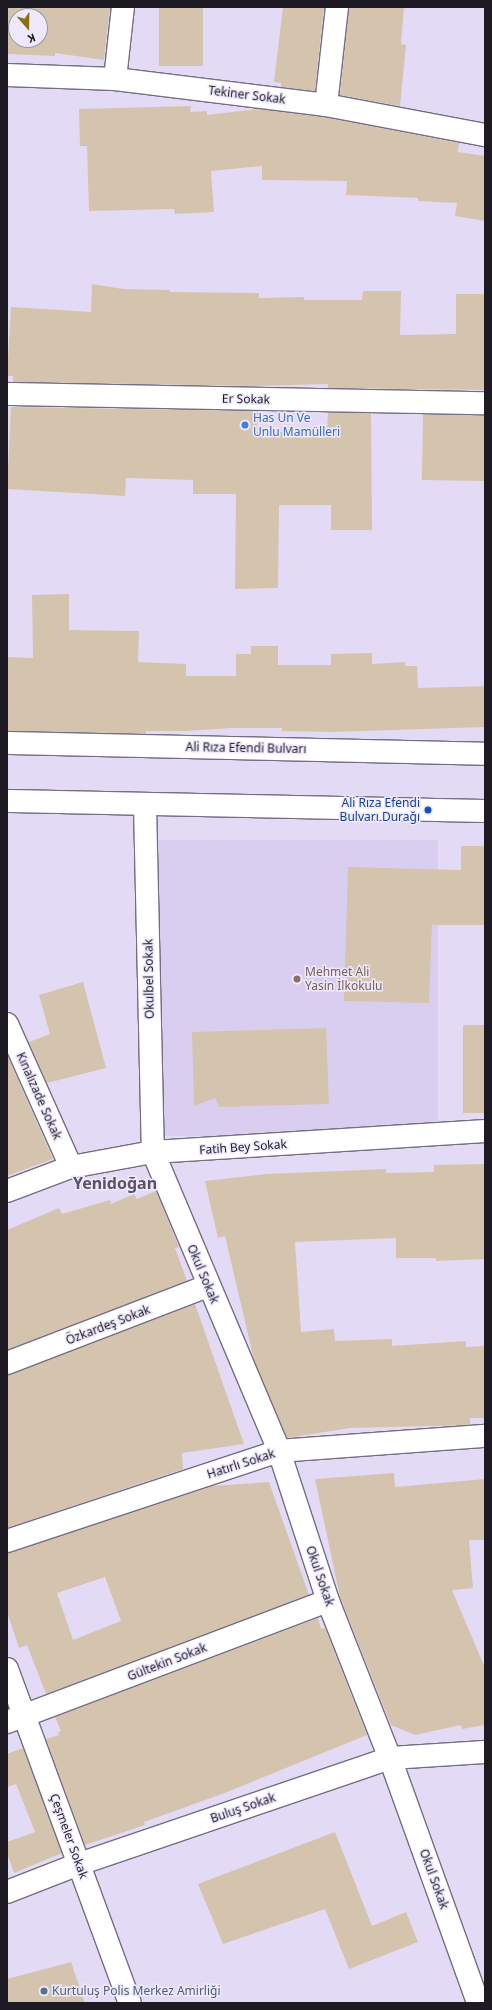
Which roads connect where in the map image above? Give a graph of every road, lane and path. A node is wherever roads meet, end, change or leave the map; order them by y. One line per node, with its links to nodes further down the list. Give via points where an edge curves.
1 (123, 7): 4 (street)
2 (337, 7): 5 (street)
3 (7, 75): 4 (street, Tekiner Sokak)
4 (115, 78): 5 (street, Tekiner Sokak)
5 (326, 105): 6 (street, Tekiner Sokak)
6 (485, 135)
7 (7, 394): 8 (street, Er Sokak)
8 (485, 403)
9 (7, 743): 10 (street, Ali Rıza Efendi Bulvarı)
10 (485, 754)
11 (7, 801): 12 (street)
12 (145, 805): 13 (street); 16 (street, Okulbel Sokak)
13 (485, 811)
14 (8, 1027): 17 (street, Kınalızade Sokak)
15 (485, 1131): 16 (street, Fatih Bey Sokak)
16 (154, 1152): 17 (street, Fatih Bey Sokak); 19 (street, Okul Sokak)
17 (71, 1168): 18 (street, Fatih Bey Sokak)
18 (7, 1191)
19 (208, 1286): 20 (street, Özkardeş Sokak); 22 (street, Okul Sokak)
20 (7, 1363)
21 (485, 1436): 22 (street, Hatırlı Sokak)
22 (279, 1451): 23 (street, Hatırlı Sokak); 24 (street, Okul Sokak)
23 (7, 1542)
24 (328, 1601): 26 (street, Gültekin Sokak); 28 (street, Okul Sokak)
25 (7, 1669): 26 (street, Çeşmeler Sokak)
26 (16, 1719): 29 (street, Çeşmeler Sokak)
27 (485, 1752): 28 (street, Buluş Sokak)
28 (390, 1758): 29 (street, Buluş Sokak); 32 (street, Okul Sokak)
29 (79, 1864): 30 (street, Buluş Sokak); 31 (street, Çeşmeler Sokak)
30 (7, 1892)
31 (130, 2003)
32 (478, 2003)

